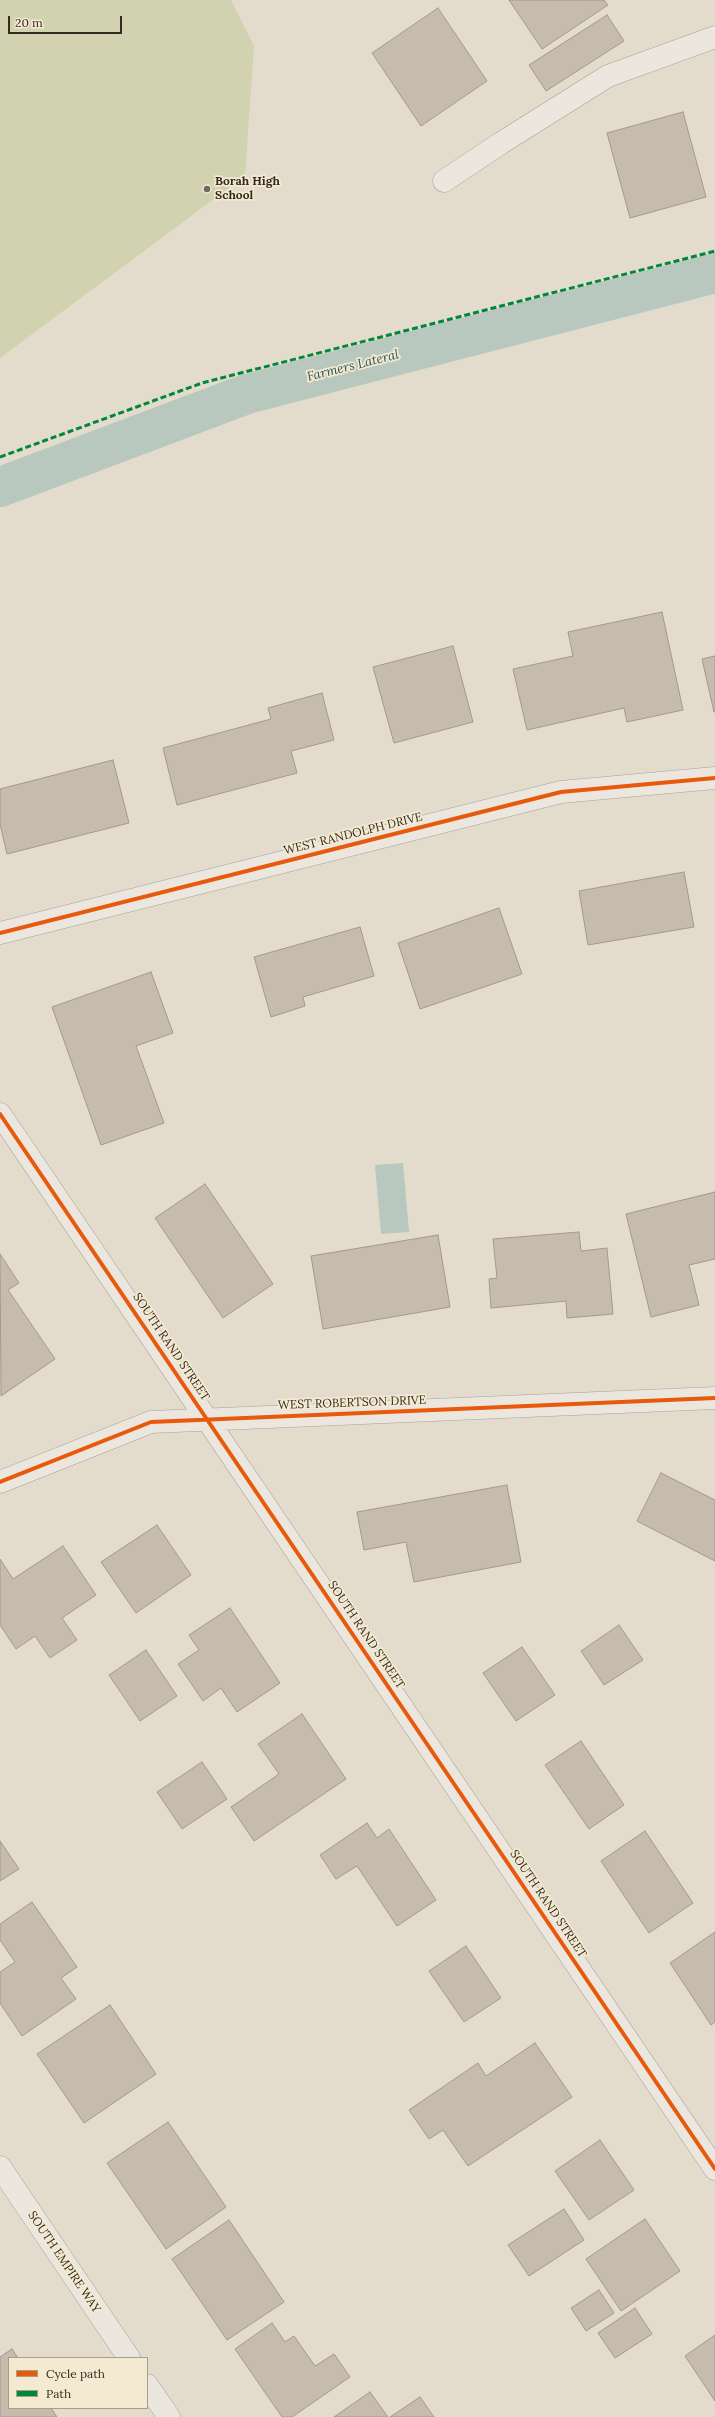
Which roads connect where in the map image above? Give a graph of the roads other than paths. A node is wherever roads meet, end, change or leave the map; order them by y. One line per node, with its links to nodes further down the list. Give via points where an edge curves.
1 (715, 37): 2 (street, via 608,76 501,142)
2 (444, 181)
3 (715, 778): 4 (street, WEST RANDOLPH DRIVE, via 561,792)
4 (0, 933)
5 (0, 1114): 7 (street, SOUTH RAND STREET)
6 (715, 1398): 7 (street, WEST ROBERTSON DRIVE)
7 (208, 1419): 8 (street, WEST ROBERTSON DRIVE, via 151,1422); 10 (street, SOUTH RAND STREET)
8 (0, 1482)
9 (0, 2167): 11 (street, SOUTH EMPIRE WAY)
10 (715, 2170)
11 (128, 2357)
12 (148, 2386): 13 (street)
13 (169, 2417)

